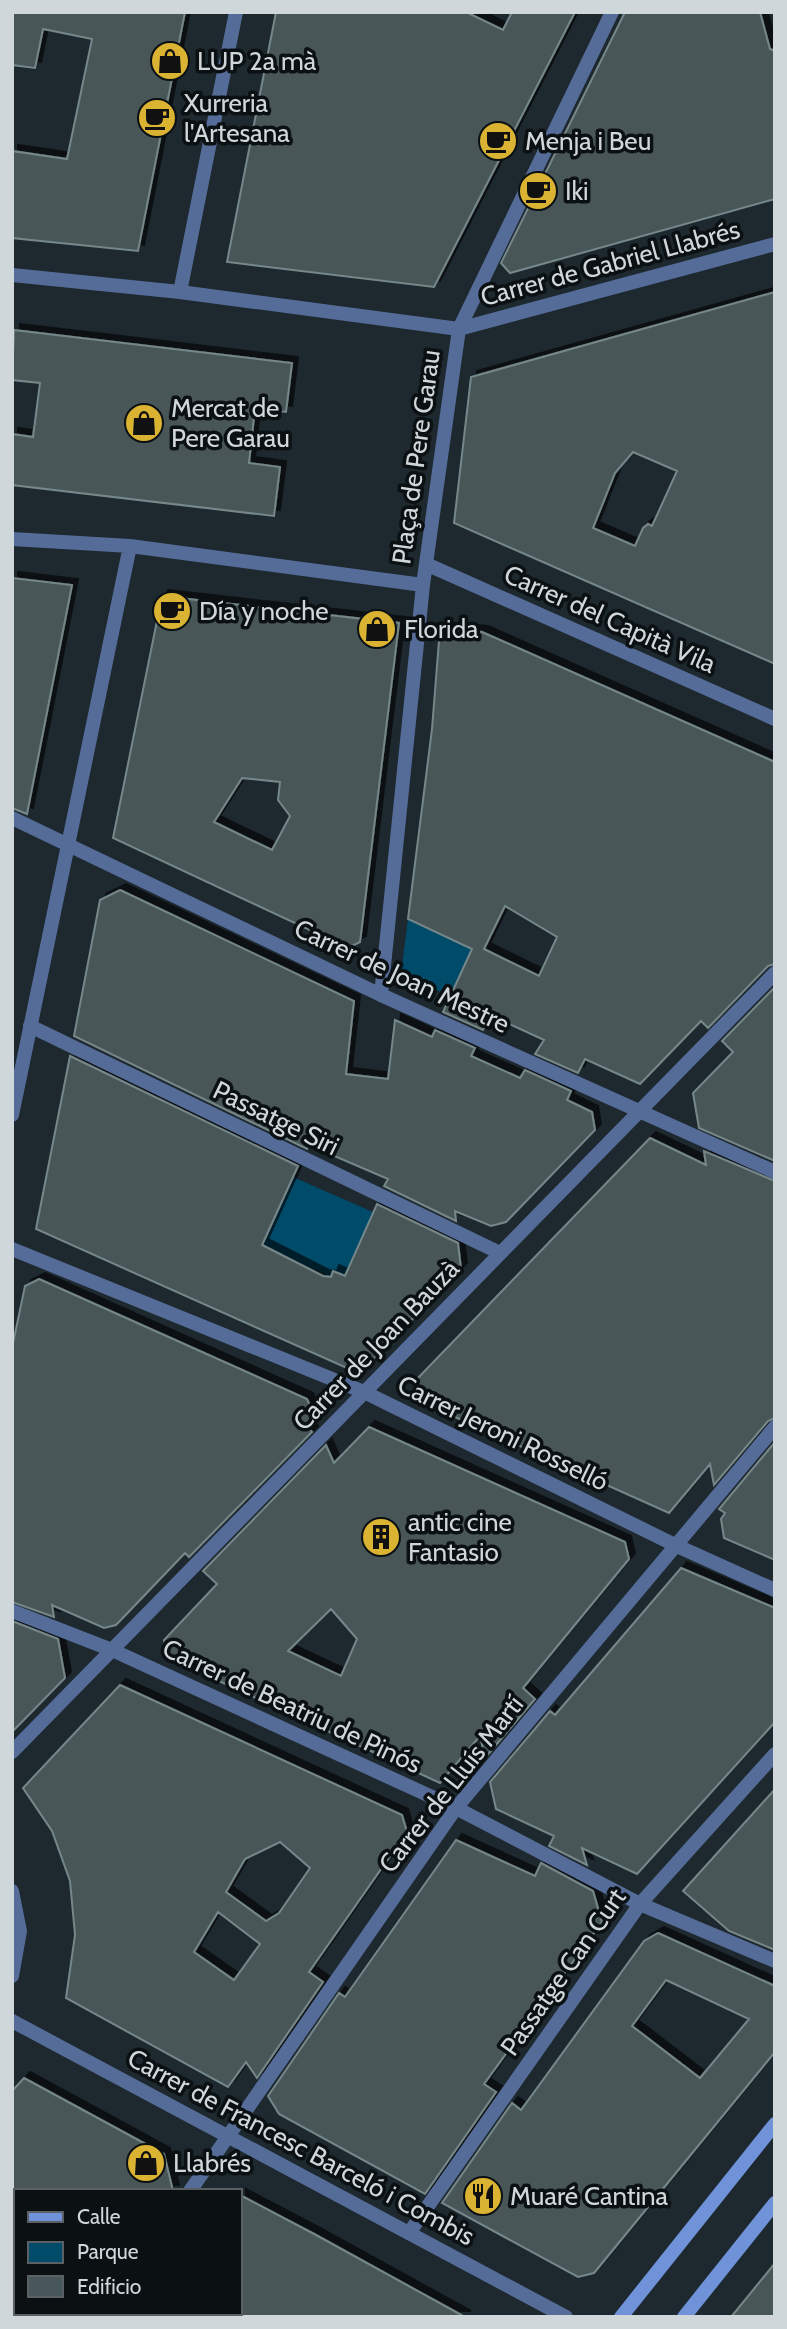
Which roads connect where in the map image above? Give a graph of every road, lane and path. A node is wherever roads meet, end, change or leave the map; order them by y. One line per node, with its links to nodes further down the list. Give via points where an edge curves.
1 (236, 12): 5 (street)
2 (612, 12): 6 (street)
3 (775, 244): 6 (street, Carrer de Gabriel Llabrés)
4 (12, 275): 5 (street, Plaça de Pere Garau)
5 (180, 292): 6 (street, Plaça de Pere Garau)
6 (458, 329): 9 (street, Plaça de Pere Garau)
7 (12, 538): 8 (street, Plaça de Pere Garau)
8 (130, 546): 10 (street, Plaça de Pere Garau); 13 (street)
9 (426, 564): 10 (street, Plaça de Pere Garau); 11 (street, Carrer del Capità Vila)
10 (423, 585): 15 (street)
11 (775, 719)
12 (12, 818): 13 (street, Carrer de Joan Mestre)
13 (67, 845): 15 (street, Carrer de Joan Mestre); 16 (street)
14 (775, 972): 17 (street, Carrer de Joan Bauzà)
15 (381, 995): 17 (street, Carrer de Joan Mestre)
16 (30, 1026): 18 (street); 21 (street, Passatge Siri)
17 (641, 1110): 19 (street, Carrer de Joan Mestre); 21 (street, Carrer de Joan Bauzà)
18 (12, 1115)
19 (775, 1172)
20 (12, 1249): 22 (street, Carrer Jeroni Rosselló)
21 (500, 1253): 22 (street, Carrer de Joan Bauzà)
22 (364, 1392): 24 (street, Carrer Jeroni Rosselló); 27 (street, Carrer de Joan Bauzà)
23 (775, 1427): 24 (street, Carrer de Lluís Martí)
24 (677, 1546): 25 (street, Carrer Jeroni Rosselló); 30 (street, Carrer de Lluís Martí)
25 (775, 1590)
26 (12, 1611): 27 (street, Carrer de Beatriu de Pinós)
27 (112, 1650): 28 (street, Carrer de Joan Bauzà); 30 (street, Carrer de Beatriu de Pinós)
28 (12, 1752)
29 (775, 1754): 32 (street, Passatge Can Curt)
30 (456, 1808): 32 (street, Carrer de Beatriu de Pinós); 37 (street, Carrer de Lluís Martí)
31 (12, 1891): 34 (street, via 20,1931)
32 (640, 1904): 33 (street, Carrer de Beatriu de Pinós); 40 (street, Passatge Can Curt)
33 (775, 1961)
34 (12, 1976)
35 (12, 2021): 37 (street, Carrer de Francesc Barceló i Combis)
36 (775, 2124): 42 (main road)
37 (229, 2136): 38 (street, Carrer de Lluís Martí); 40 (street, Carrer de Francesc Barceló i Combis)
38 (191, 2189)
39 (775, 2203): 43 (main road)
40 (409, 2233): 41 (street, Carrer de Francesc Barceló i Combis)
41 (566, 2317)
42 (621, 2317)
43 (684, 2317)

